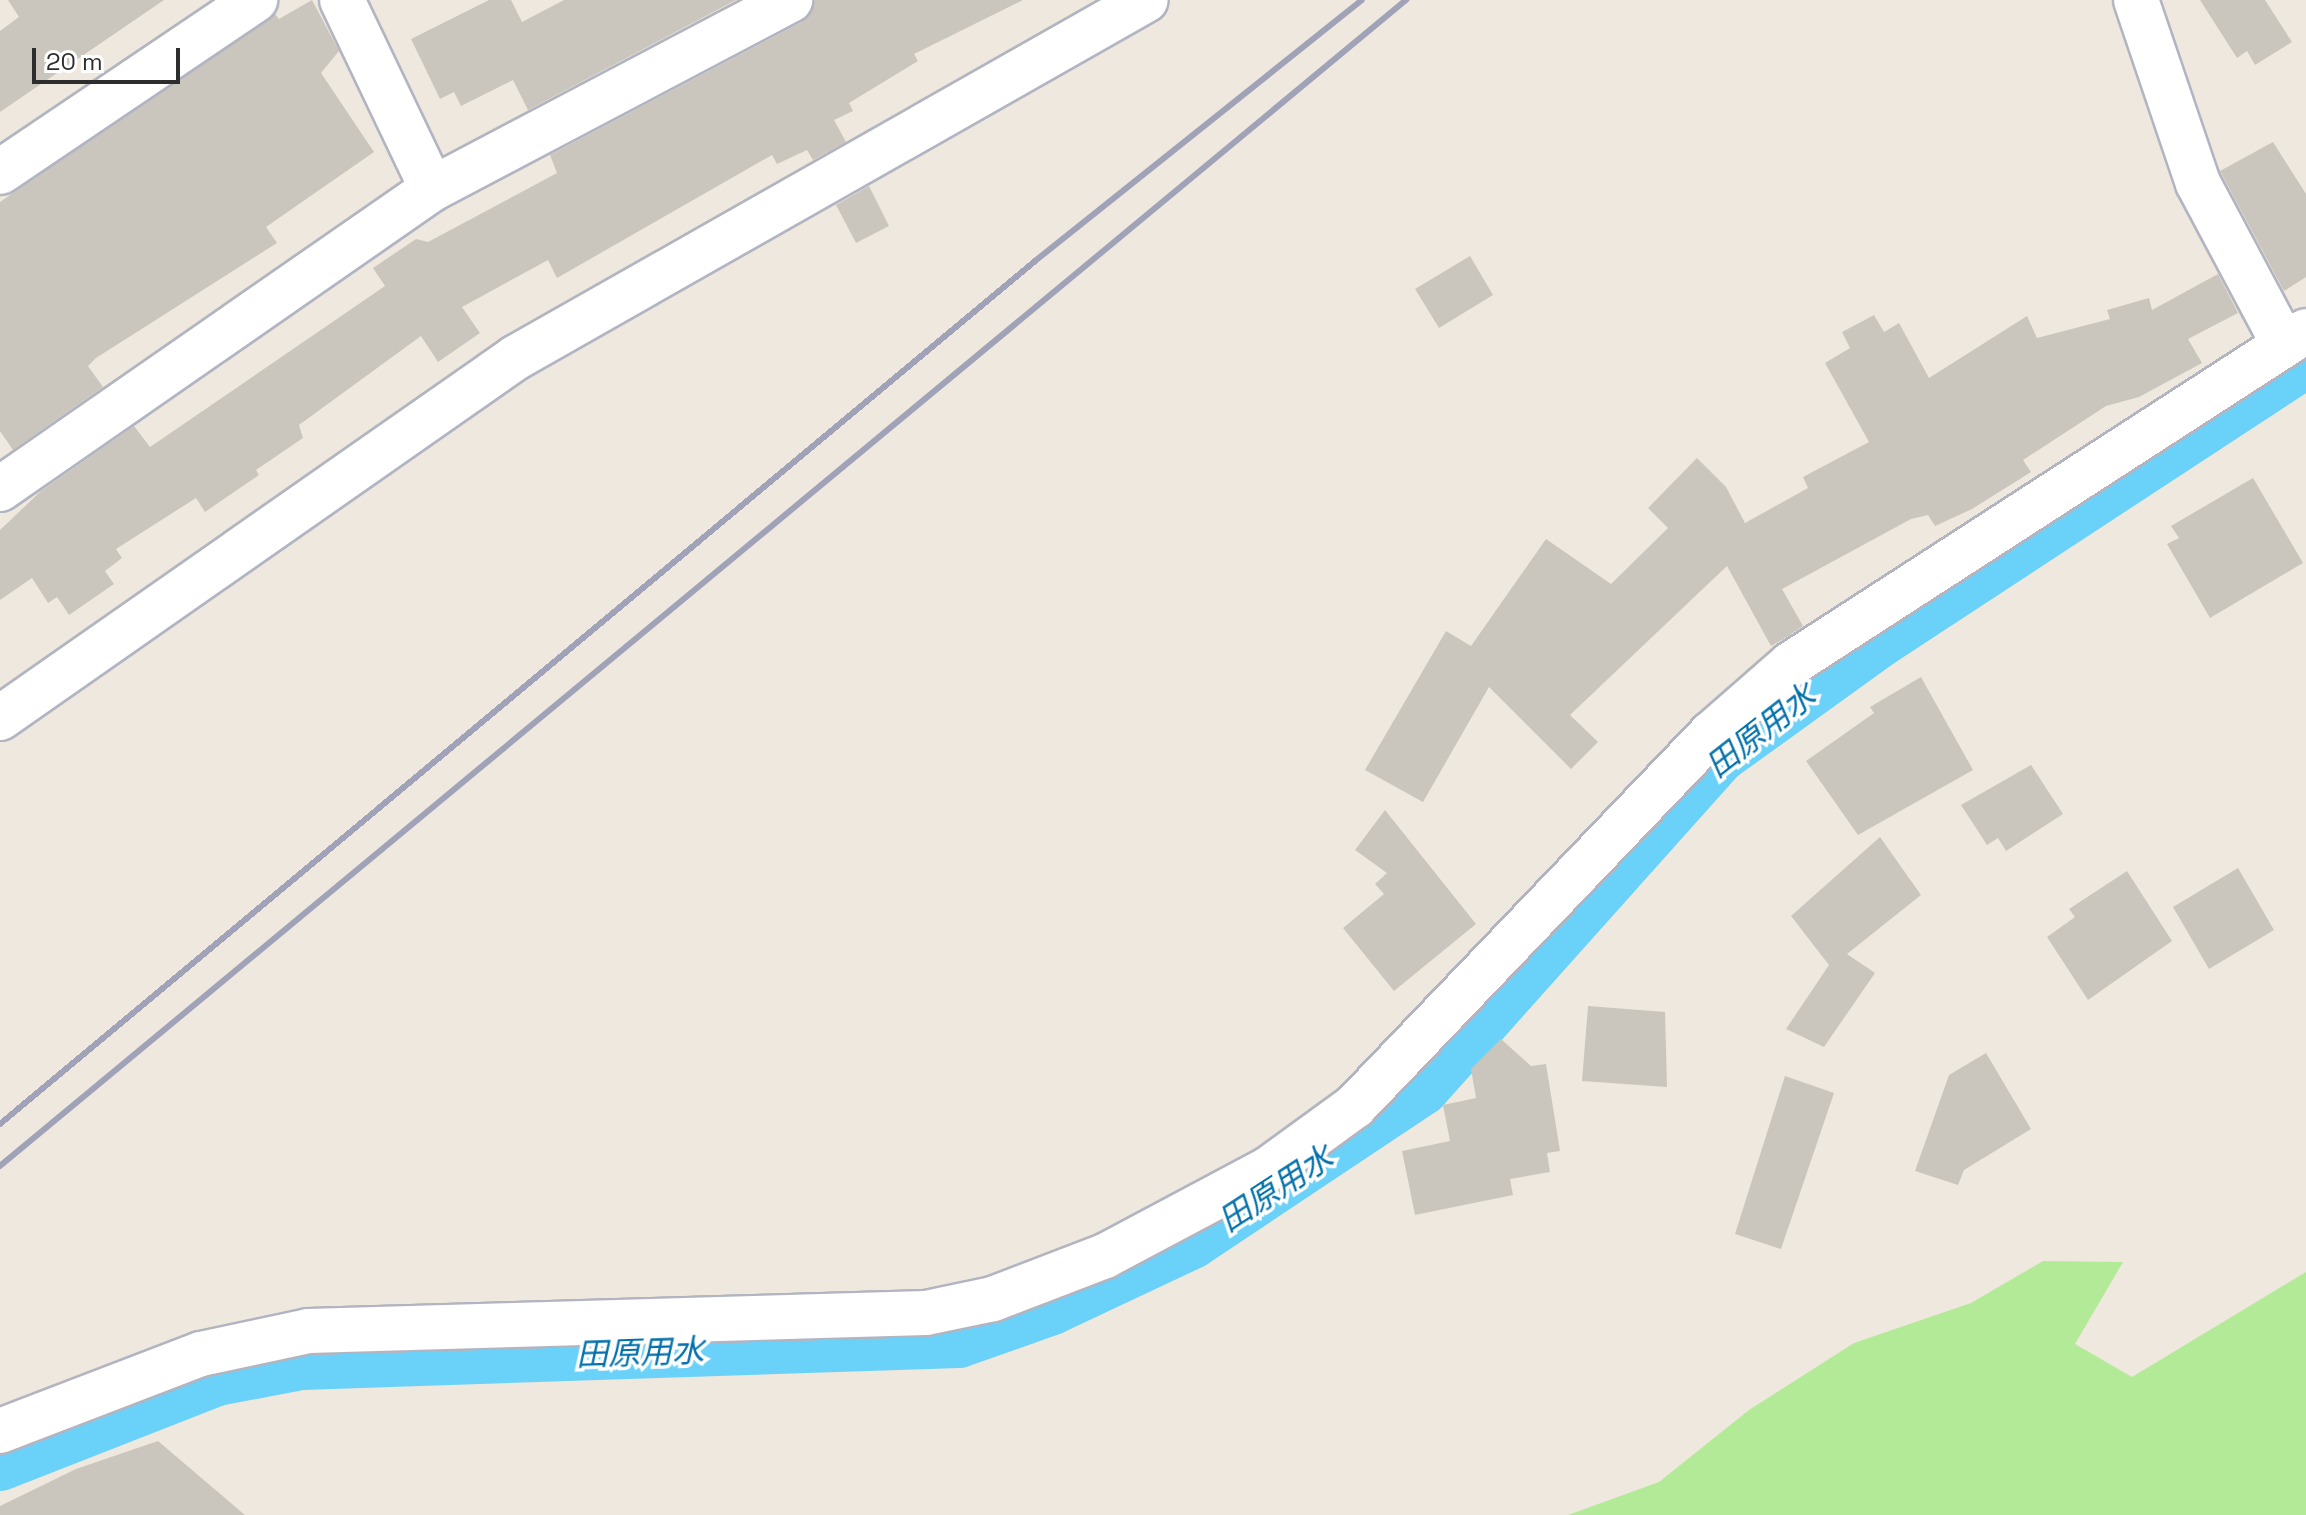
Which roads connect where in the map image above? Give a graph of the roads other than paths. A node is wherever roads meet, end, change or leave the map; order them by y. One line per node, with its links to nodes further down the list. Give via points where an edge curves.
1 (255, 0): 6 (street)
2 (342, 0): 7 (street)
3 (790, 0): 7 (street)
4 (1146, 0): 10 (street, via 515,358)
5 (2136, 0): 8 (street, via 2198,183)
6 (0, 172)
7 (432, 189): 9 (street)
8 (2295, 338): 11 (street, via 1791,664 1711,734 1355,1106 1267,1170 1105,1256 993,1299 926,1313 308,1331 201,1354)
9 (0, 489)
10 (0, 718)
11 (0, 1431)

